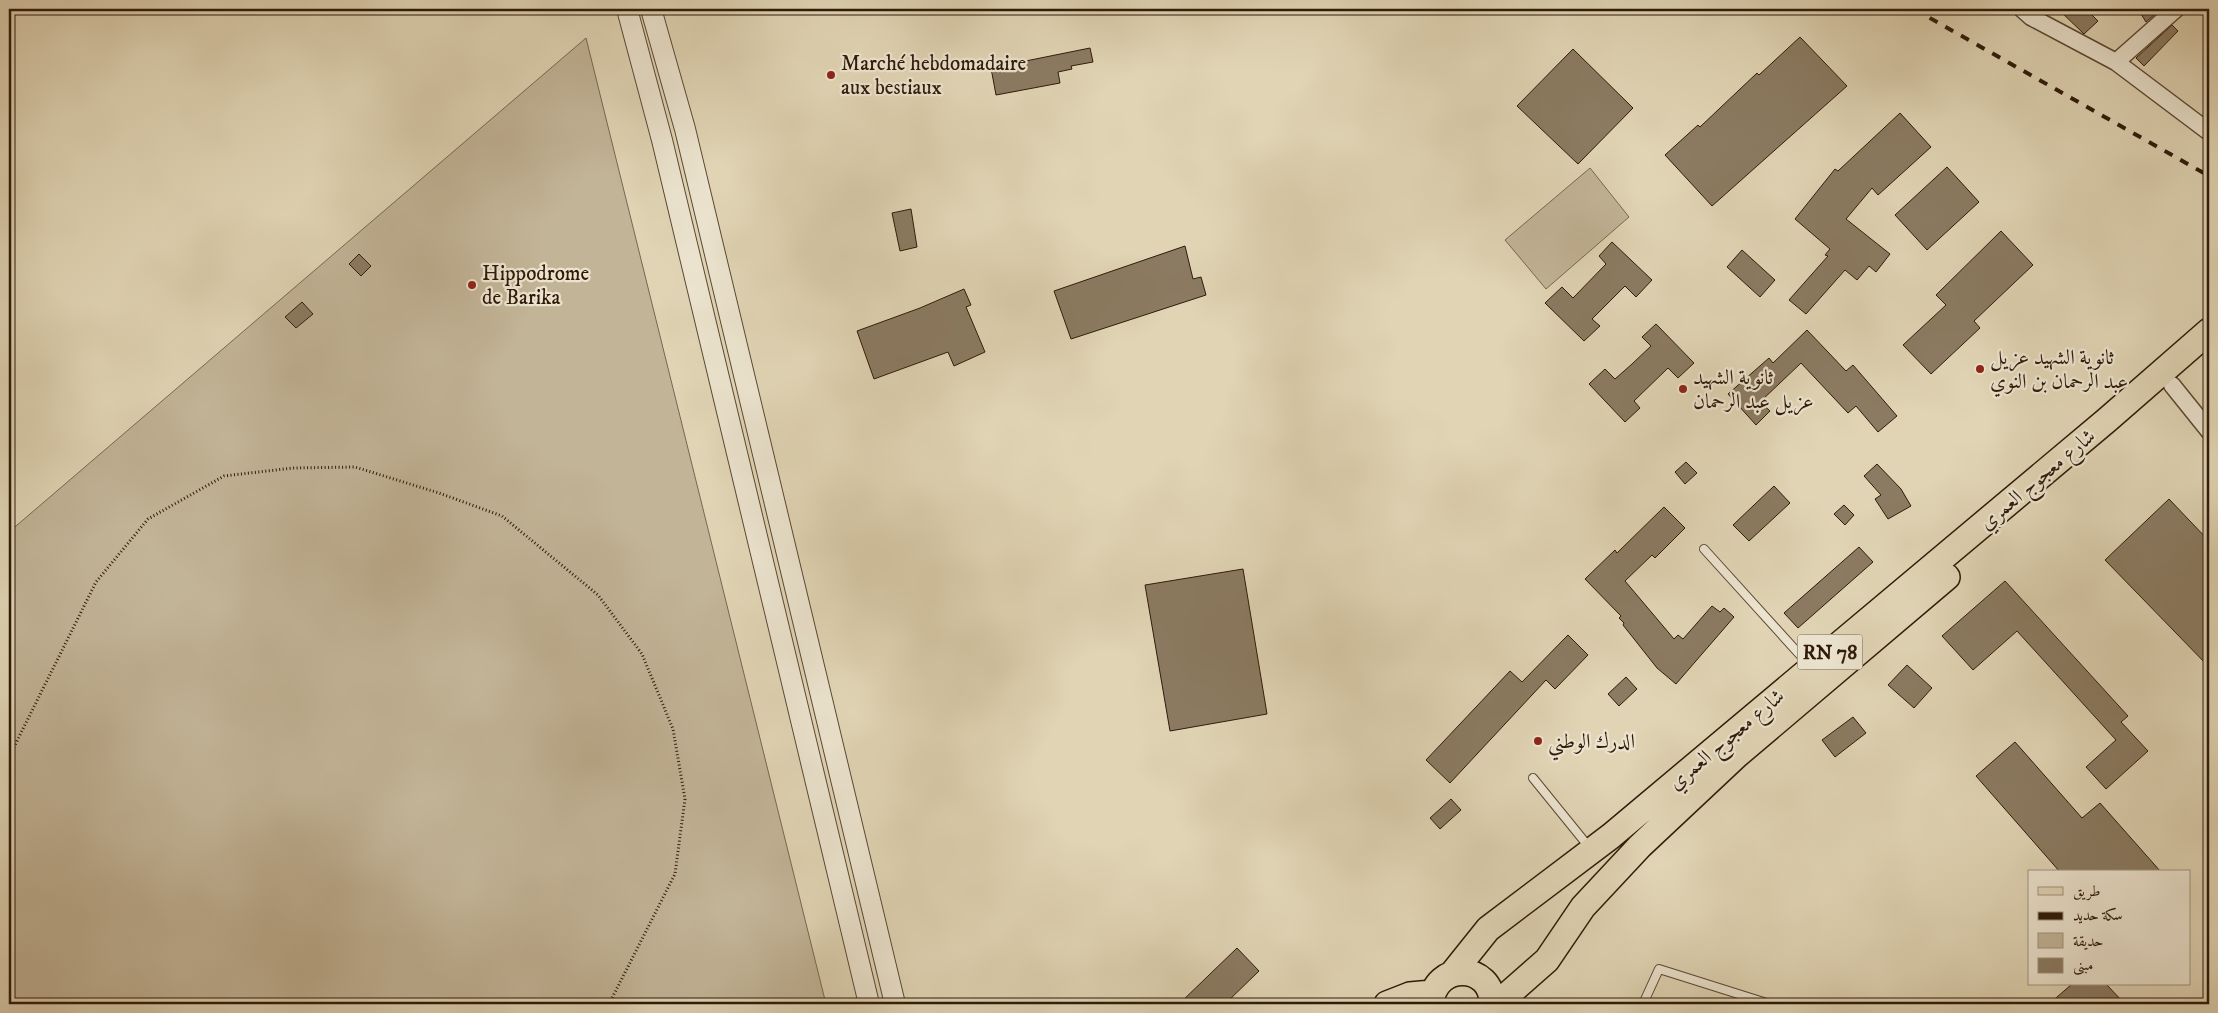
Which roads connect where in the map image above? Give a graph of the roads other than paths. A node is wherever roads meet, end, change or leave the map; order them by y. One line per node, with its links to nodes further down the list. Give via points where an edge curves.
1 (627, 9): 17 (street)
2 (650, 9): 18 (street, via 685,130)
3 (2022, 9): 5 (street, via 2031,17)
4 (2176, 9): 5 (street)
5 (2116, 62): 6 (street)
6 (2209, 132)
7 (2209, 331): 12 (main road, شارع معجوج العمري / RN 78)
8 (2209, 354): 9 (main road, شارع معجوج العمري / RN 78)
9 (2172, 385): 10 (street); 21 (main road, شارع معجوج العمري / RN 78, via 1737,755 1640,846 1583,908 1547,960)
10 (2209, 431)
11 (1704, 549): 12 (lane)
12 (1811, 668): 14 (main road, شارع معجوج العمري / RN 78)
13 (1533, 778): 14 (lane)
14 (1592, 851): 15 (main road, شارع معجوج العمري / RN 78, via 1488,929)
15 (1452, 974): 16 (main road, شارع معجوج العمري, via 1437,985); 20 (main road, via 1473,974 1482,980 1489,988)
16 (1432, 999): 19 (main road, via 1410,995)
17 (869, 1004)
18 (895, 1004)
19 (1387, 1004)
20 (1492, 1004)
21 (1497, 1004)
22 (1644, 1004): 23 (lane, via 1659,969)
23 (1770, 1004)

